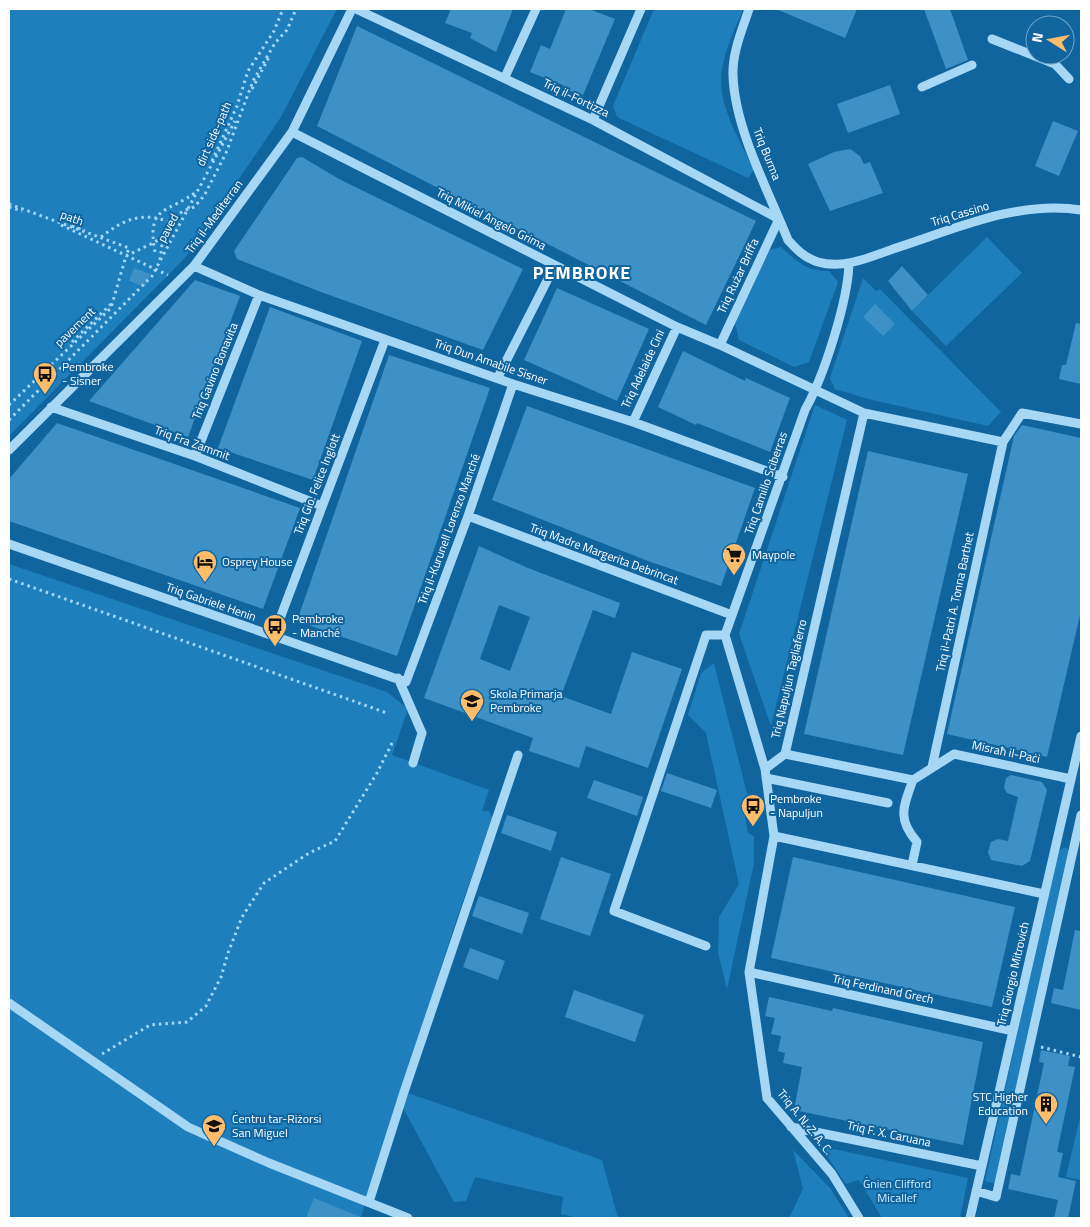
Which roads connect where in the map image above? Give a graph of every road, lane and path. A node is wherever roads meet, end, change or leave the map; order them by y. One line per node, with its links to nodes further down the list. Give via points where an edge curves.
1 (283, 9): 28 (path, dirt side-path, via 274,31 248,71 237,106 200,188 167,207 153,224)
2 (296, 9): 22 (path, via 287,30 275,43 253,81 226,153 204,196 194,208 183,211); 45 (path, paved, via 152,276)
3 (352, 9): 16 (street, Triq il-Mediterran)
4 (356, 9): 12 (street, Triq il-Fortizza)
5 (536, 9): 12 (street)
6 (641, 9): 15 (street)
7 (749, 9): 21 (street, Triq Burma, via 735,53 732,75 740,120)
8 (992, 39): 9 (street)
9 (1025, 51)
10 (972, 64): 14 (street)
11 (1056, 65): 13 (street)
12 (505, 77): 15 (street, Triq il-Fortizza)
13 (1069, 79)
14 (922, 87)
15 (593, 120): 21 (street, Triq il-Fortizza)
16 (292, 132): 31 (street, Triq Mikiel Angelo Grima); 32 (street, Triq il-Mediterran)
17 (9, 205): 23 (path); 27 (path, path)
18 (1081, 205): 19 (street)
19 (1064, 207): 20 (street, Triq Cassino); 30 (street, Triq Cassino, via 1012,212)
20 (1081, 210)
21 (779, 219): 30 (street, Triq Burma, via 788,240 802,255 819,263); 38 (street, Triq Rużar Briffa)
22 (169, 222): 24 (path); 26 (path, via 150,218 120,222)
23 (70, 229): 25 (path); 25 (path, via 70,225 80,227 89,233)
24 (163, 236): 29 (path); 33 (path)
25 (90, 239): 26 (path)
26 (95, 241): 29 (path)
27 (129, 248): 29 (path, pavement)
28 (155, 252)
29 (126, 256): 33 (path); 42 (path, pavement, via 111,308)
30 (849, 263): 41 (street, Triq Camillo Sciberras, via 848,285)
31 (555, 265): 36 (street, Triq Mikiel Angelo Grima); 39 (street)
32 (194, 266): 34 (street, Triq il-Mediterran); 35 (street, Triq Dun Amabile Sisner)
33 (158, 270): 34 (path)
34 (178, 280): 43 (street, Triq il-Mediterran)
35 (259, 295): 37 (street, Triq Dun Amabile Sisner); 50 (street, Triq Gavino Bonavita)
36 (677, 327): 38 (street, Triq Mikiel Angelo Grima); 46 (street, Triq Adelaide Cini)
37 (386, 340): 39 (street, Triq Dun Amabile Sisner); 52 (street, Triq Gio. Felice Inglott)
38 (720, 344): 41 (street, Triq Mikiel Angelo Grima)
39 (498, 377): 40 (street, Triq Dun Amabile Sisner)
40 (513, 384): 46 (street, Triq Dun Amabile Sisner); 53 (street, Triq il-Kurunell Lorenzo Manché)
41 (816, 390): 44 (street, Triq Mikiel Angelo Grima); 51 (street, Triq Camillo Sciberras, via 805,410)
42 (9, 404)
43 (51, 407): 49 (street, Triq il-Mediterran); 50 (street, Triq Fra Zammit)
44 (864, 413): 48 (street, Triq Mikiel Angelo Grima); 63 (street, Triq Napuljun Tagliaferro)
45 (9, 420)
46 (633, 422): 51 (street, Triq Dun Amabile Sisner)
47 (1081, 424): 48 (street, via 1022,413)
48 (1003, 442): 66 (street, Triq il-Patri A. Tonna Barthet)
49 (9, 450)
50 (195, 456): 52 (street, Triq Fra Zammit)
51 (783, 477): 56 (street, Triq Camillo Sciberras)
52 (322, 506): 58 (street, Triq Gio. Felice Inglott)
53 (468, 516): 56 (street, Triq Madre Margerita Debrincat); 59 (street, Triq il-Kurunell Lorenzo Manché)
54 (9, 544): 58 (street, Triq Gabriele Henin)
55 (9, 580): 60 (path)
56 (732, 615): 57 (street, Triq Camillo Sciberras)
57 (725, 635): 67 (street); 76 (street, via 706,635 614,911)
58 (273, 637): 59 (street, Triq Gabriele Henin)
59 (402, 680): 65 (street, via 422,733)
60 (387, 713)
61 (1081, 736): 69 (street, Triq Giorgio Mitrovich)
62 (393, 741): 82 (path, via 335,841 309,853 264,883 242,917 221,977 206,1006 187,1022 150,1025)
63 (785, 754): 67 (street, Triq Napuljun Tagliaferro); 70 (street)
64 (518, 755): 86 (street)
65 (413, 763)
66 (932, 767): 69 (street, Misraħ il-Paċi, via 954,754); 70 (street, Misraħ il-Paċi)
67 (764, 768): 68 (street)
68 (766, 778): 71 (street); 73 (street)
69 (1071, 779): 75 (street, Triq Giorgio Mitrovich)
70 (913, 780): 74 (street, via 903,812 906,830 916,842)
71 (888, 803)
72 (1081, 815): 80 (street)
73 (774, 836): 74 (street); 77 (street)
74 (912, 865): 75 (street)
75 (1044, 894): 79 (street, Triq Giorgio Mitrovich)
76 (706, 946)
77 (749, 972): 79 (street, Triq Ferdinand Grech); 83 (street, Triq A. N. Z. A. C., via 768,1098)
78 (9, 1003): 82 (street)
79 (1013, 1031): 84 (street, Triq Giorgio Mitrovich)
80 (1030, 1044): 81 (path); 85 (street, via 996,1197)
81 (1081, 1057)
82 (90, 1059): 86 (street, via 188,1127)
83 (791, 1126): 84 (street, Triq F. X. Caruana); 88 (street, Triq A. N. Z. A. C., via 832,1174)
84 (982, 1166): 85 (street, Triq Giorgio Mitrovich)
85 (976, 1191): 89 (street, Triq Giorgio Mitrovich)
86 (369, 1202): 87 (street)
87 (408, 1218)
88 (859, 1218)
89 (970, 1218)

